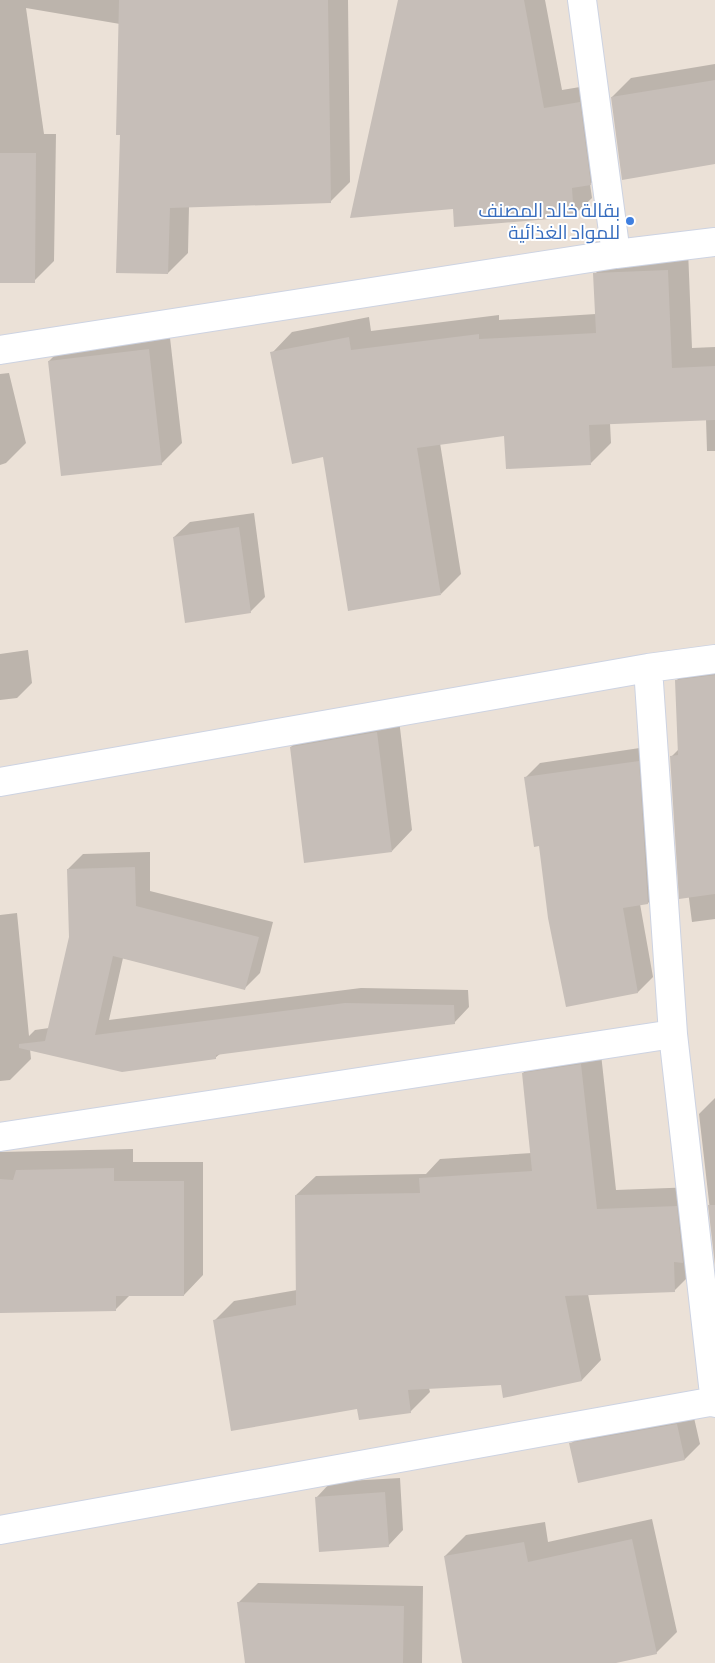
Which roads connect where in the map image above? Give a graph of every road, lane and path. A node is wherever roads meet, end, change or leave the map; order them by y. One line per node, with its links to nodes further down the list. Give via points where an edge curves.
1 (582, 0): 3 (street)
2 (715, 242): 3 (street)
3 (616, 254): 4 (street)
4 (0, 350)
5 (715, 659): 6 (street)
6 (648, 668): 7 (street); 8 (street)
7 (0, 782)
8 (673, 1034): 9 (street); 10 (street)
9 (0, 1137)
10 (715, 1402): 11 (street)
11 (0, 1530)

